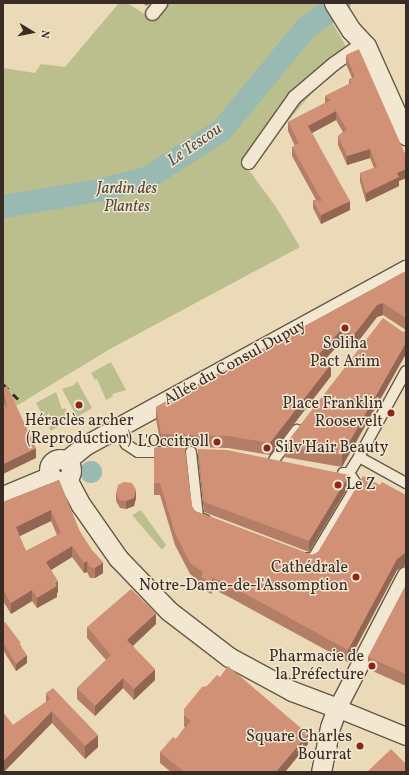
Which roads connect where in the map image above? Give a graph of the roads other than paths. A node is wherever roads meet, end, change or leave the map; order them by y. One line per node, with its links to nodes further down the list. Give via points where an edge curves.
1 (334, 3): 2 (main road)
2 (357, 36): 3 (main road); 4 (street, via 334,63 294,97)
3 (406, 135)
4 (248, 162)
5 (406, 270): 8 (main road, Allée du Consul Dupuy, via 255,350)
6 (406, 371): 9 (street)
7 (301, 424): 10 (street, via 270,460)
8 (116, 429): 11 (main road, Allée du Consul Dupuy, via 84,446); 16 (street, via 126,444 138,452 187,452 198,517)
9 (358, 457): 13 (street); 14 (street)
10 (288, 463)
11 (62, 472): 15 (main road, Allée du Consul Dupuy); 20 (main road, via 81,505 118,558 169,611 229,657 292,691)
12 (333, 472): 13 (street)
13 (349, 473): 17 (street, via 357,485 312,560)
14 (406, 483)
15 (3, 496)
16 (212, 522)
17 (298, 554)
18 (406, 574): 19 (street)
19 (401, 596): 20 (street)
20 (337, 708): 21 (street); 22 (main road, via 330,727)
21 (404, 731)
22 (321, 772)

